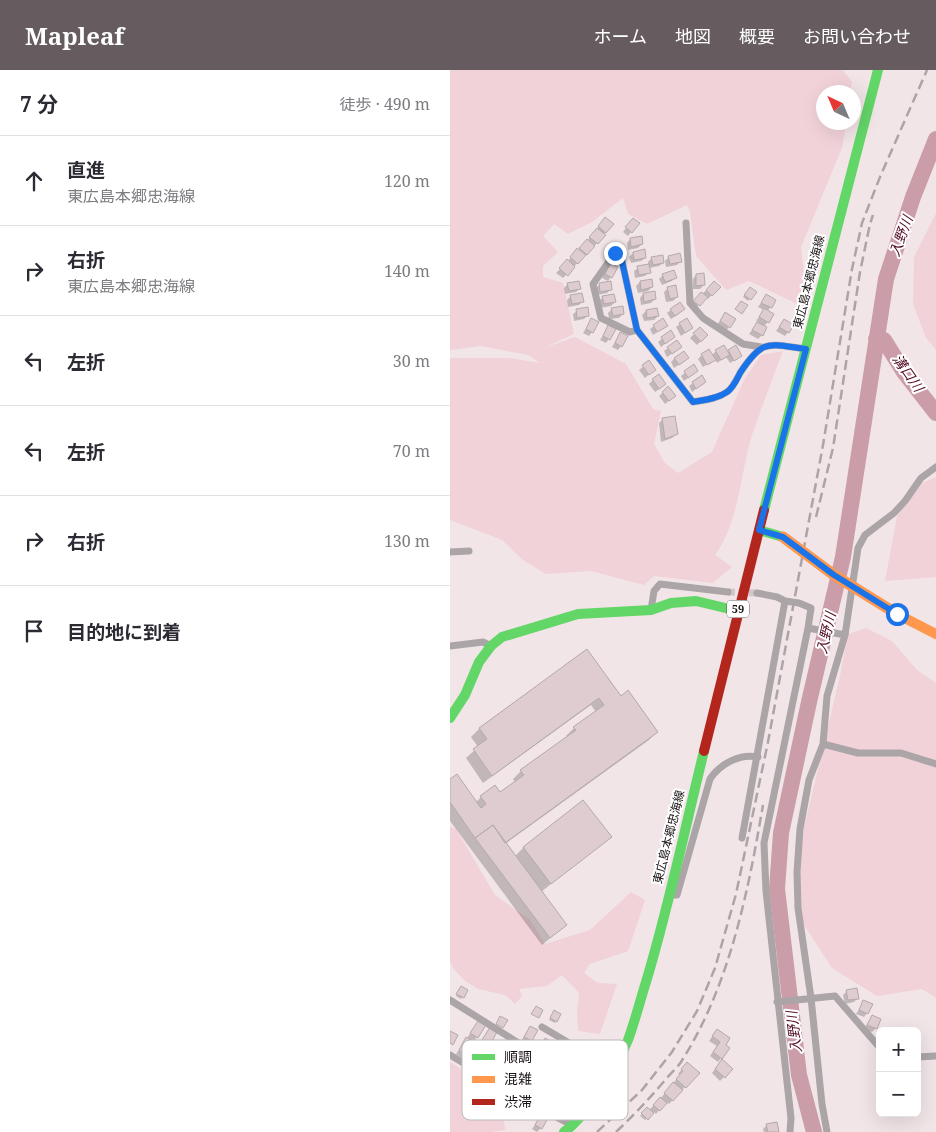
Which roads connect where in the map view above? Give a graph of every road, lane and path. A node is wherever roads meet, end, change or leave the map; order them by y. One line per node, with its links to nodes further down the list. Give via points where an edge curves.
1 (878, 70): 5 (main road, 東広島本郷忠海線 / 59)
2 (686, 223): 4 (street, via 690,304 703,318 743,344)
3 (637, 330): 3 (street, via 620,252 615,253 593,284 601,318 630,332); 4 (street, via 693,402 718,397 729,391 751,356)
4 (762, 347): 5 (street, via 772,344)
5 (806, 349): 7 (main road, 東広島本郷忠海線 / 59)
6 (936, 466): 16 (street, via 921,478 894,513 865,535 858,548)
7 (759, 530): 14 (main road, 東広島本郷忠海線 / 59); 17 (main road, bridge, via 783,537 834,575)
8 (469, 551): 9 (street)
9 (450, 552)
10 (728, 592): 13 (street, via 660,584 654,591)
11 (757, 593): 12 (street)
12 (785, 601): 15 (street, via 810,608); 22 (street)
13 (651, 610): 14 (main road, via 696,601); 19 (main road, via 578,614 502,637)
14 (738, 611): 25 (main road, 東広島本郷忠海線 / 59)
15 (811, 628): 16 (street); 28 (street, via 764,843)
16 (842, 634): 21 (street, via 827,696)
17 (936, 634)
18 (450, 646): 19 (street, via 483,642)
19 (491, 646): 20 (main road, via 479,662 465,695)
20 (450, 718)
21 (823, 744): 23 (street, via 858,753 901,753); 26 (street, via 809,780 800,829 797,872 798,908)
22 (758, 757): 24 (street); 25 (street, via 744,756 733,760 710,779 677,895)
23 (936, 764)
24 (742, 838)
25 (669, 894): 32 (main road, 東広島本郷忠海線 / 59)
26 (810, 998): 28 (street); 33 (street, via 835,996); 41 (street)
27 (450, 1000): 30 (street)
28 (777, 1002): 40 (street)
29 (542, 1027): 31 (street)
30 (513, 1040)
31 (564, 1040)
32 (628, 1040)
33 (876, 1043)
34 (450, 1055): 37 (street)
35 (936, 1056): 36 (street)
36 (921, 1057)
37 (462, 1062)
38 (555, 1120): 39 (street)
39 (568, 1129)
40 (790, 1132)
41 (827, 1132)

